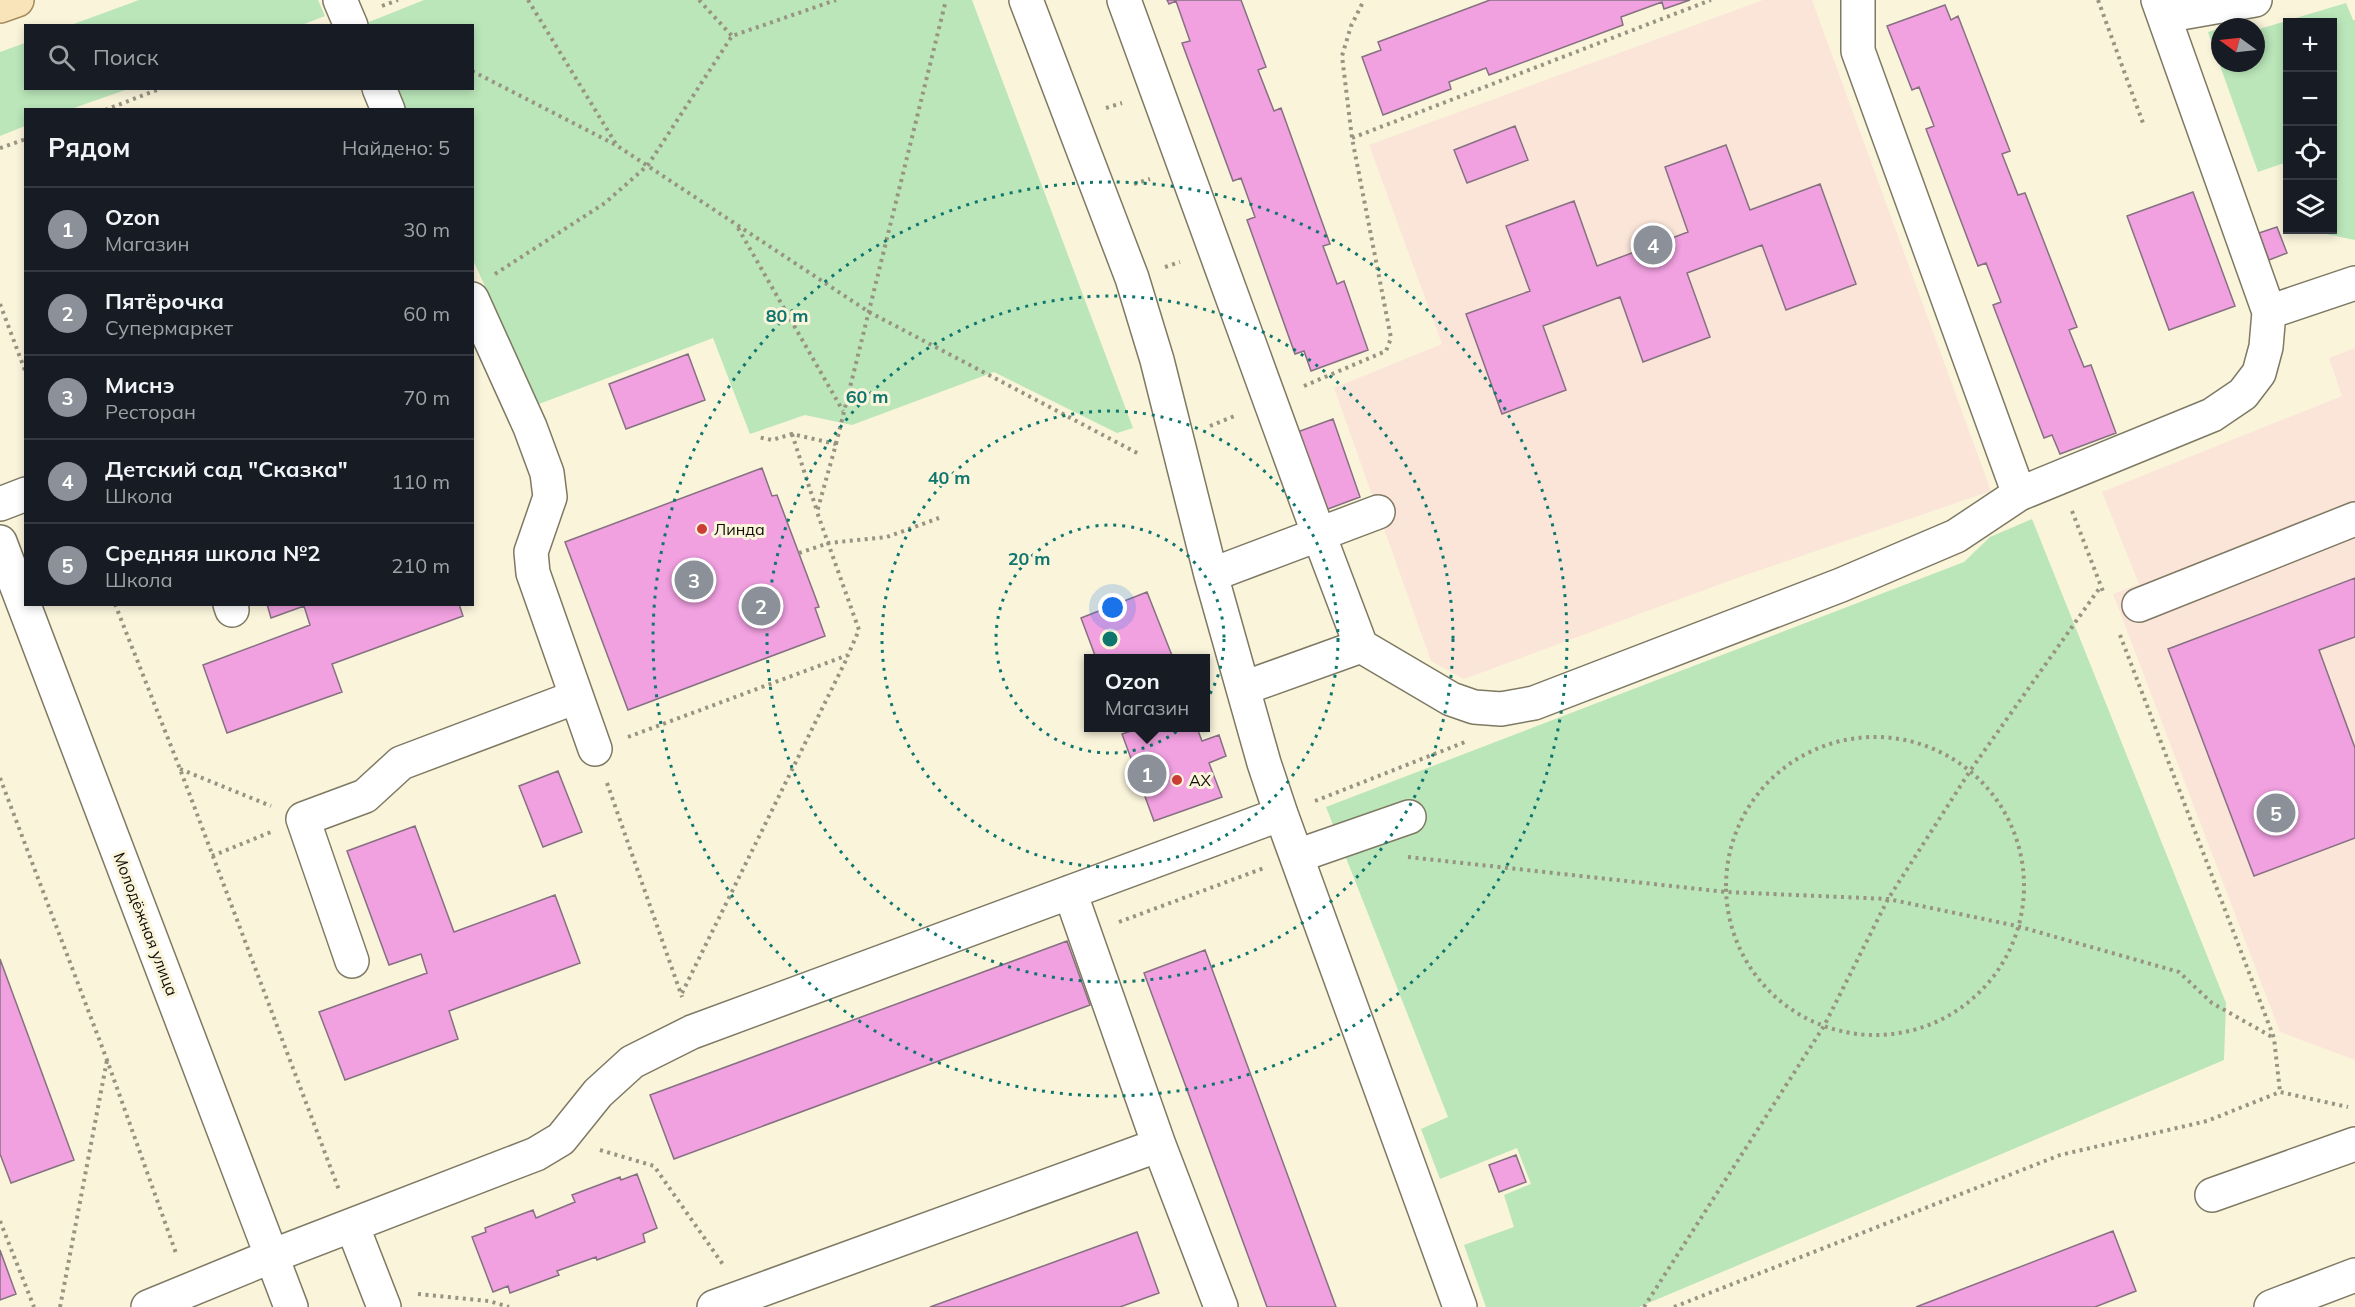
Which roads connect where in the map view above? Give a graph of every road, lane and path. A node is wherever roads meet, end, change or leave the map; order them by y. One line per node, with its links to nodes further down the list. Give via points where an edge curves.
1 (17, 0): 14 (main road)
2 (340, 0): 16 (street)
3 (528, 0): 28 (path)
4 (699, 0): 17 (path)
5 (836, 0): 17 (path)
6 (946, 0): 39 (path)
7 (1026, 0): 24 (street)
8 (1124, 0): 21 (street)
9 (1364, 0): 26 (path, via 1342,56)
10 (1711, 0): 26 (path)
11 (1858, 0): 50 (street, via 1858,51)
12 (2098, 0): 25 (path)
13 (2255, 0): 15 (street)
14 (0, 6)
15 (2161, 8): 40 (street)
16 (350, 24)
17 (732, 36): 30 (path)
18 (474, 72): 28 (path)
19 (157, 90): 22 (path)
20 (380, 90): 23 (street)
21 (1157, 91): 24 (path); 31 (street)
22 (110, 108)
23 (387, 108)
24 (1073, 119): 32 (street)
25 (2143, 123)
26 (1352, 138): 42 (path, via 1391,338 1386,351)
27 (24, 140): 29 (path)
28 (616, 145): 30 (path)
29 (0, 148)
30 (648, 165): 33 (path); 37 (path)
31 (1185, 167): 32 (path); 34 (street)
32 (1102, 195): 35 (street)
33 (736, 225): 39 (path); 43 (path)
34 (1215, 250): 35 (path); 42 (street)
35 (1132, 278): 46 (street)
36 (2355, 283): 40 (street)
37 (479, 302): 72 (street, via 547,473 550,497 531,552 533,573)
38 (0, 304): 41 (path)
39 (869, 312): 43 (path); 48 (path)
40 (2269, 312): 49 (street, via 2259,373 2242,394 2212,415)
41 (24, 368)
42 (1270, 401): 46 (path); 57 (street)
43 (844, 412): 47 (path)
44 (792, 434): 45 (path, via 772,441); 47 (path); 53 (path)
45 (758, 437)
46 (1177, 440): 61 (street)
47 (836, 444): 53 (path)
48 (1139, 454)
49 (2060, 477): 50 (street); 62 (path)
50 (2019, 494): 69 (street, via 1956,536 1841,585 1534,703 1501,710 1474,707 1451,699)
51 (24, 495): 52 (street)
52 (0, 504)
53 (817, 512): 59 (path)
54 (1378, 512): 57 (street)
55 (939, 518): 59 (path, via 887,537)
56 (2355, 519): 65 (street)
57 (1319, 536): 61 (street); 69 (street)
58 (0, 542): 64 (street, Молодёжная улица)
59 (829, 543): 60 (path); 70 (path, via 859,630)
60 (799, 553)
61 (1211, 575): 71 (street)
62 (2101, 586): 63 (path); 75 (path)
63 (2105, 597)
64 (24, 605)
65 (2139, 605)
66 (24, 606): 103 (street, Молодёжная улица)
67 (116, 606): 74 (path)
68 (2118, 630): 92 (path)
69 (1361, 646): 71 (street)
70 (849, 655): 73 (path); 89 (path)
71 (1244, 688): 77 (street)
72 (576, 697): 73 (street); 79 (street, via 401,763 365,796)
73 (595, 749): 89 (path)
74 (180, 769): 79 (path); 80 (path)
75 (1970, 771): 84 (path, via 1936,748 1884,736 1831,742 1783,766 1747,806 1728,856); 85 (path); 86 (path, via 2005,812 2022,857 2023,905)
76 (0, 778): 93 (path)
77 (1281, 814): 81 (street); 83 (street)
78 (1408, 817): 81 (street)
79 (303, 819): 80 (path); 88 (street)
80 (212, 856): 99 (path)
81 (1297, 856): 87 (path); 115 (street)
82 (1405, 857): 84 (path)
83 (1070, 892): 87 (street); 91 (street)
84 (1726, 892): 85 (path); 90 (path, via 1726,909 1741,954 1761,983 1806,1020)
85 (1888, 899): 86 (path); 90 (path)
86 (2017, 926): 90 (path, via 2010,951 1988,984 1958,1011 1922,1028 1883,1036 1843,1033); 92 (path, via 2179,972 2212,1003)
87 (1084, 934): 98 (street)
88 (352, 961)
89 (681, 994): 91 (path)
90 (1824, 1026): 116 (path)
91 (692, 1032): 96 (street, via 632,1062 598,1093)
92 (2274, 1038): 94 (path)
93 (107, 1060): 105 (path); 109 (path)
94 (2280, 1092): 95 (path); 117 (path, via 2207,1121 2060,1155)
95 (2355, 1108)
96 (561, 1139): 102 (street, via 536,1154); 106 (path, via 654,1166)
97 (2355, 1144): 100 (street)
98 (1159, 1145): 106 (street); 114 (street)
99 (339, 1191)
100 (2212, 1195)
101 (0, 1221): 108 (path)
102 (352, 1225): 103 (street); 107 (street)
103 (272, 1256): 105 (street); 111 (street, Молодёжная улица)
104 (2355, 1275): 118 (street)
105 (190, 1290): 110 (street)
106 (745, 1295): 113 (street)
107 (382, 1301): 112 (path, via 391,1292 402,1292 489,1301)
108 (34, 1307)
109 (60, 1307)
110 (148, 1307)
111 (291, 1307)
112 (509, 1307)
113 (714, 1307)
114 (1221, 1307)
115 (1460, 1307)
116 (1644, 1307)
117 (1674, 1307)
118 (2271, 1307)

